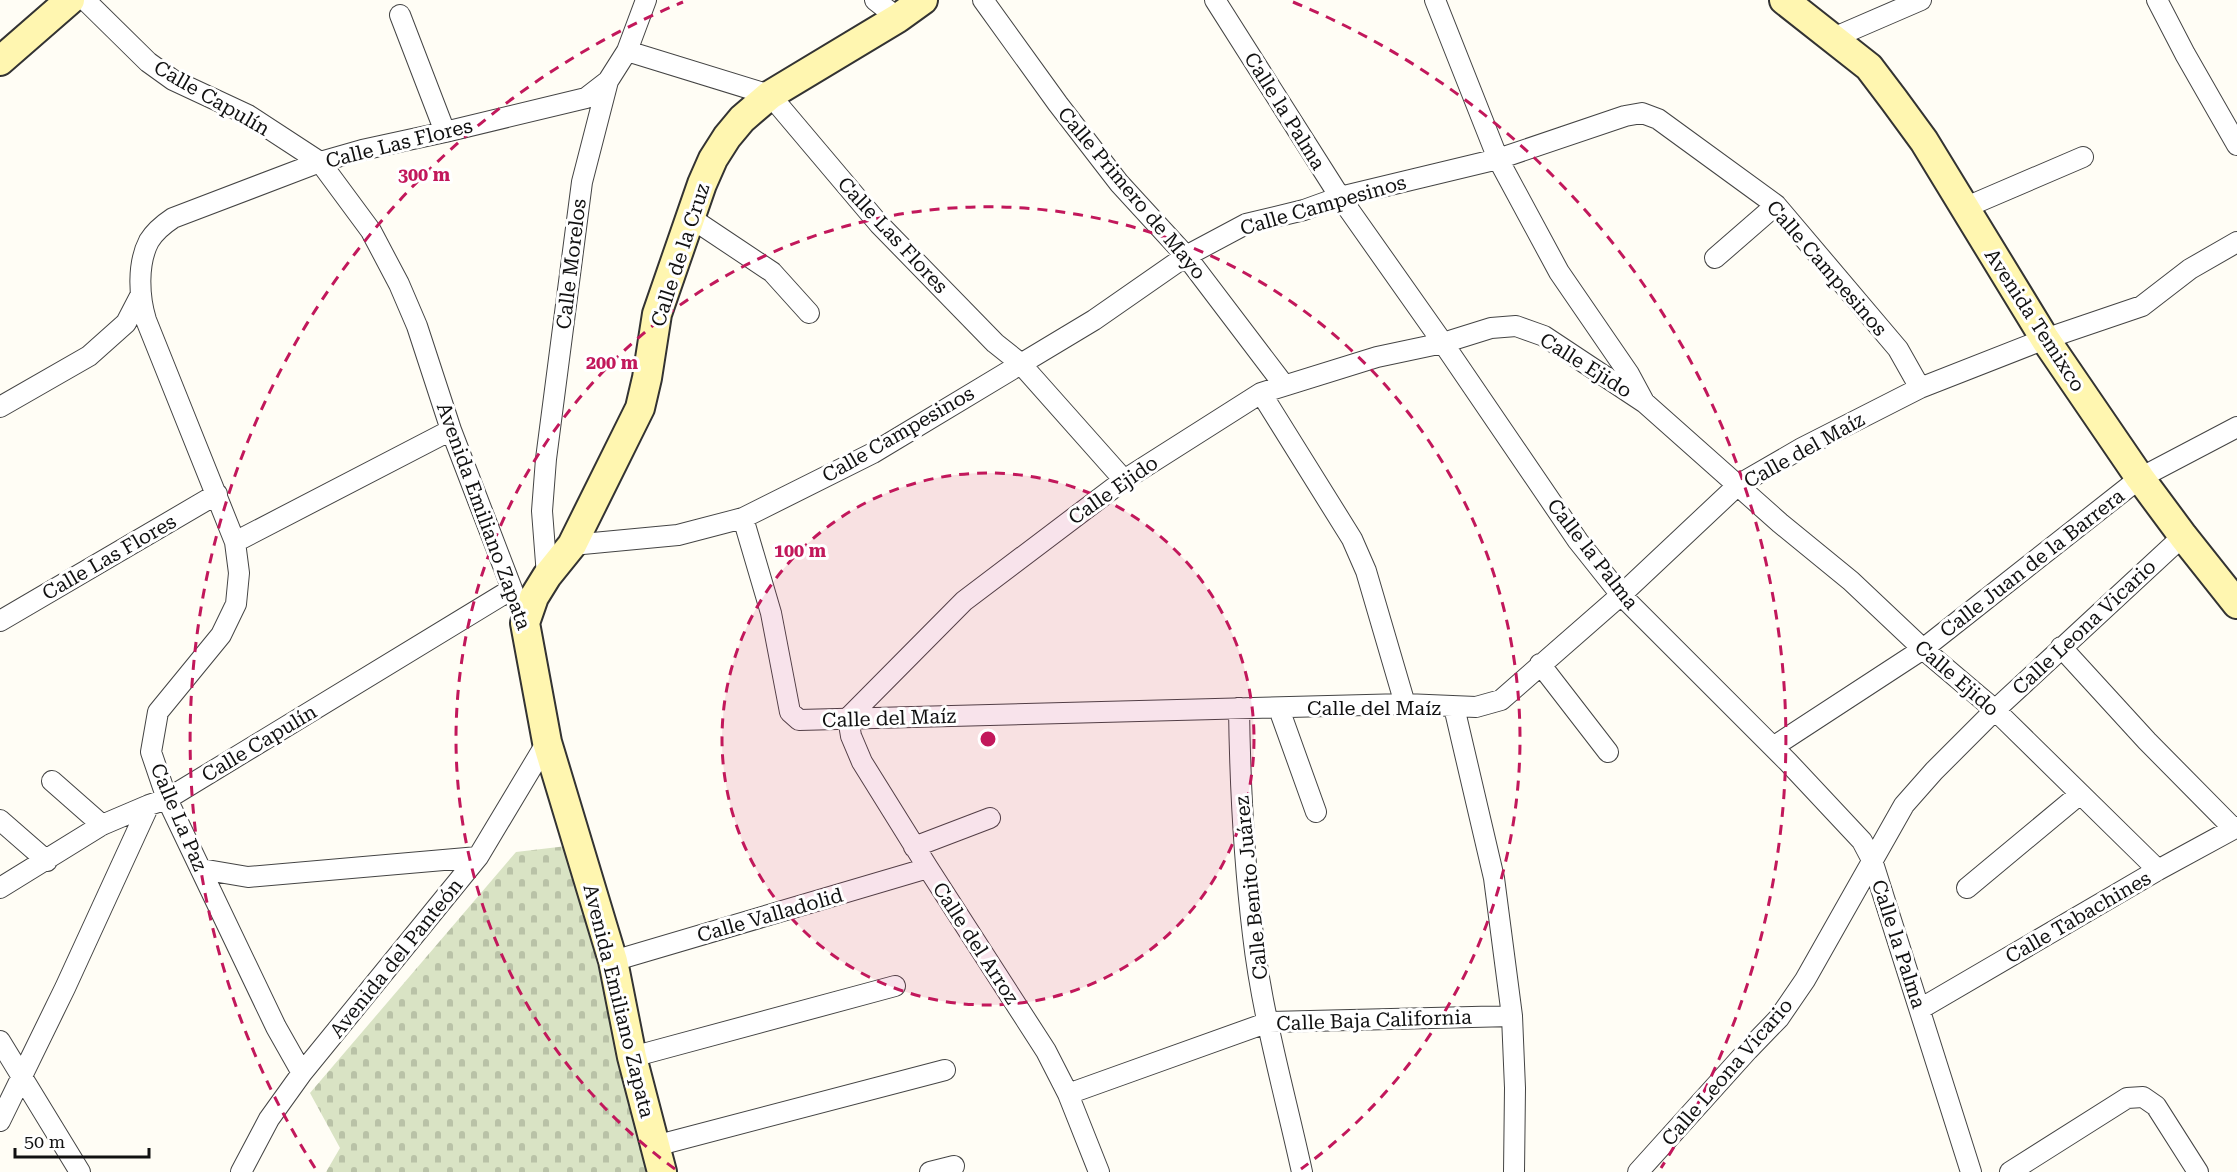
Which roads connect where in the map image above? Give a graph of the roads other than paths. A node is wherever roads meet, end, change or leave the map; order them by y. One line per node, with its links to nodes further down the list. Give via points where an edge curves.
1 (70, 0): 16 (main road)
2 (85, 0): 23 (street, Calle Capulín, via 148,62 173,80 248,115)
3 (646, 0): 15 (street, Calle Morelos)
4 (875, 0): 13 (street)
5 (923, 0): 13 (main road, Calle de la Cruz)
6 (983, 0): 29 (street, Calle Primero de Mayo, via 1119,183)
7 (1215, 0): 24 (street, Calle la Palma)
8 (1435, 0): 22 (street)
9 (1784, 0): 14 (main road, Avenida Temixco)
10 (1921, 0): 14 (street)
11 (2157, 0): 20 (street)
12 (400, 15): 19 (street)
13 (898, 18): 18 (main road, Calle de la Cruz)
14 (1833, 38): 26 (main road, Avenida Temixco, via 1869,68 1894,100)
15 (627, 51): 17 (street, Calle Morelos); 18 (street)
16 (0, 61)
17 (608, 81): 19 (street, Calle Las Flores, via 586,98); 51 (street, Calle Morelos, via 582,182 554,392 542,511)
18 (770, 95): 27 (main road, Calle de la Cruz, via 727,137 709,167); 35 (street, Calle Las Flores, via 879,224 995,343)
19 (445, 132): 23 (street, Calle Las Flores)
20 (2237, 145)
21 (2083, 157): 26 (street)
22 (1498, 159): 24 (street, Calle Campesinos); 25 (street, Calle Campesinos, via 1642,113 1658,119); 39 (street, via 1559,272 1629,374)
23 (320, 162): 31 (street, Calle Las Flores, via 173,218 162,226 149,241 143,258); 42 (street, Avenida Emiliano Zapata, via 371,231 399,284)
24 (1340, 197): 29 (street, Calle Campesinos, via 1246,224); 34 (street, Calle la Palma)
25 (1776, 205): 30 (street); 37 (street, Calle Campesinos, via 1898,349)
26 (1964, 208): 33 (main road, Avenida Temixco)
27 (691, 218): 32 (street, via 772,272); 50 (main road, Calle de la Cruz, via 657,314 640,408)
28 (2237, 242): 33 (street, Calle del Maíz, via 2190,269 2142,306)
29 (1186, 256): 35 (street, Calle Campesinos, via 1094,320); 36 (street, Calle Primero de Mayo)
30 (1715, 258)
31 (140, 296): 40 (street, via 126,323 88,356); 46 (street, Calle La Paz, via 146,320)
32 (809, 313)
33 (2044, 339): 37 (street, Calle del Maíz); 43 (main road, Avenida Temixco)
34 (1443, 343): 36 (street, Calle Ejido, via 1377,357); 39 (street, Calle Ejido, via 1491,328 1516,326 1544,336); 53 (street, Calle la Palma, via 1578,541)
35 (1020, 363): 44 (street, Calle Las Flores); 47 (street, Calle Campesinos, via 873,453)
36 (1284, 385): 38 (street, Calle Ejido)
37 (1920, 388): 45 (street, Calle del Maíz)
38 (1261, 393): 44 (street, Calle Ejido); 60 (street, via 1352,539 1366,571)
39 (1644, 403): 45 (street, Calle Ejido)
40 (0, 407)
41 (2237, 427): 43 (street, Calle Juan de la Barrera)
42 (451, 430): 49 (street); 52 (street, Avenida Emiliano Zapata)
43 (2140, 478): 48 (main road, Avenida Temixco); 58 (street, Calle Juan de la Barrera)
44 (1124, 480): 65 (street, Calle Ejido, via 964,601)
45 (1738, 484): 53 (street, Calle del Maíz); 58 (street, Calle Ejido)
46 (217, 494): 49 (street, Calle La Paz); 55 (street, Calle Las Flores)
47 (743, 518): 50 (street, Calle Campesinos, via 678,535); 65 (street, Calle del Maíz, via 771,613 790,712 799,720)
48 (2183, 536): 54 (main road, Avenida Temixco); 57 (street, Calle Leona Vicario)
49 (236, 542): 71 (street, Calle La Paz, via 236,604 221,635 158,712 151,752)
50 (572, 545): 51 (main road, Calle de la Cruz)
51 (547, 576): 56 (main road, Calle de la Cruz)
52 (512, 589): 56 (street, Avenida Emiliano Zapata); 71 (street, Calle Capulín)
53 (1621, 595): 59 (street, Calle del Maíz); 67 (street, Calle la Palma)
54 (2237, 604)
55 (0, 621)
56 (525, 623): 66 (main road, Avenida Emiliano Zapata)
57 (2061, 647): 64 (street, Calle Leona Vicario); 76 (street, via 2147,741)
58 (1923, 649): 64 (street, Calle Ejido); 67 (street, Calle Juan de la Barrera)
59 (1540, 664): 61 (street, Calle del Maíz, via 1501,700 1476,707); 68 (street)
60 (1405, 704): 61 (street, Calle del Maíz); 63 (street, Calle del Maíz)
61 (1454, 707): 89 (street, via 1494,878)
62 (1239, 708): 63 (street, Calle del Maíz); 65 (street, Calle del Maíz); 90 (street, Calle Benito Juárez, via 1240,784 1253,937)
63 (1279, 709): 72 (street)
64 (1995, 710): 70 (street, Calle Ejido); 79 (street, Calle Leona Vicario, via 1904,805)
65 (848, 718): 77 (street, Calle del Arroz, via 862,762)
66 (547, 742): 78 (street, Avenida del Panteón); 86 (main road, Avenida Emiliano Zapata)
67 (1773, 747): 79 (street, Calle la Palma, via 1862,842)
68 (1608, 752)
69 (52, 781): 75 (street)
70 (2080, 794): 83 (street, Calle Ejido); 85 (street)
71 (158, 802): 75 (street, Calle Capulín); 82 (street, Calle La Paz); 95 (street)
72 (1316, 812)
73 (990, 819): 77 (street)
74 (0, 820): 80 (street)
75 (102, 825): 80 (street, Calle Capulín)
76 (2236, 828): 83 (street, Calle Tabachines)
77 (914, 847): 81 (street, Calle del Arroz)
78 (478, 857): 82 (street, via 248,877); 94 (street, Avenida del Panteón)
79 (1872, 860): 88 (street, Calle la Palma); 106 (street, Calle Leona Vicario, via 1805,980 1779,1018)
80 (47, 861): 84 (street, Calle Capulín)
81 (928, 868): 86 (street, Calle Valladolid); 96 (street, Calle del Arroz, via 1046,1051)
82 (201, 869): 94 (street, Calle La Paz)
83 (2158, 870): 88 (street, Calle Tabachines)
84 (0, 888)
85 (1967, 888)
86 (613, 961): 92 (main road, Avenida Emiliano Zapata)
87 (895, 986): 92 (street)
88 (1920, 1009): 107 (street, Calle la Palma)
89 (1512, 1016): 90 (street, Calle Baja California); 105 (street)
90 (1269, 1022): 96 (street, Calle Baja California); 104 (street, Calle Benito Juárez)
91 (0, 1041): 95 (street)
92 (632, 1057): 98 (main road, Avenida Emiliano Zapata)
93 (945, 1070): 98 (street)
94 (302, 1073): 101 (street, Avenida del Panteón, via 269,1119)
95 (23, 1075): 97 (street); 100 (street)
96 (1068, 1094): 103 (street, Calle del Arroz)
97 (0, 1121)
98 (658, 1159)
99 (954, 1166): 102 (street)
100 (80, 1172)
101 (241, 1172)
102 (930, 1172)
103 (1099, 1172)
104 (1302, 1172)
105 (1514, 1172)
106 (1638, 1172)
107 (1971, 1172)
108 (2010, 1172): 109 (street, via 2127,1098 2143,1097 2156,1106)
109 (2198, 1172)

